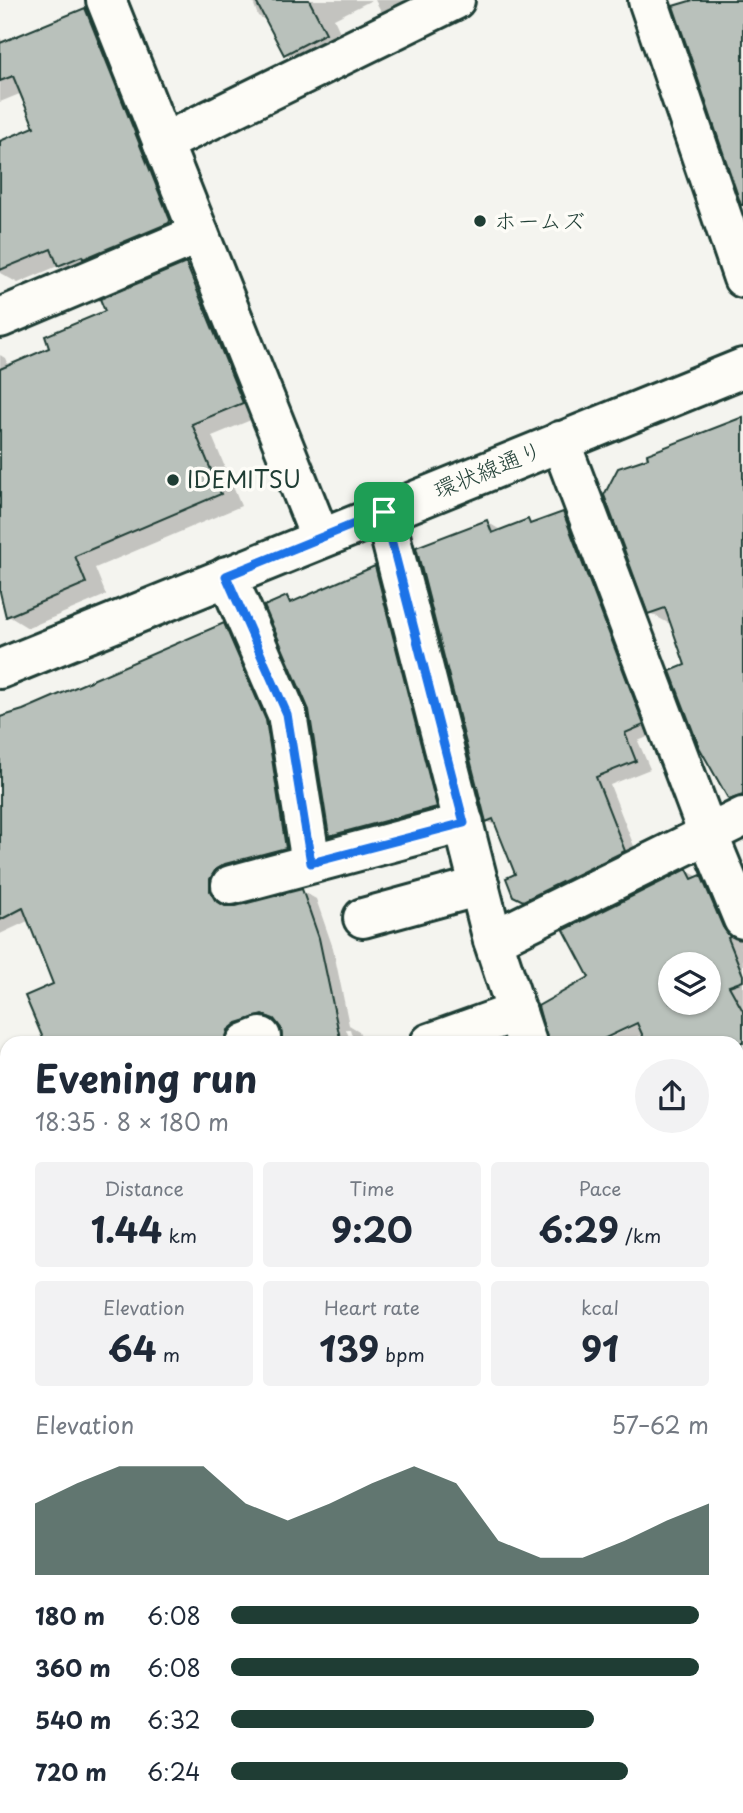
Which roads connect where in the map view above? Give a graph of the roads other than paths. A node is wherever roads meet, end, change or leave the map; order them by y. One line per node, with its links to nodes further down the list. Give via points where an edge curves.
1 (106, 0): 4 (street)
2 (456, 0): 4 (street)
3 (648, 0): 6 (street)
4 (163, 143): 5 (street)
5 (200, 233): 7 (street); 11 (street)
6 (743, 278)
7 (0, 318)
8 (743, 368): 9 (street, 環状線通り)
9 (560, 442): 10 (street, 環状線通り); 16 (street)
10 (384, 512): 11 (street, 環状線通り); 15 (street)
11 (320, 537): 12 (street, 環状線通り)
12 (226, 576): 13 (street, 環状線通り); 17 (street, via 287,714)
13 (0, 669)
14 (743, 817): 16 (street)
15 (464, 823): 17 (street); 19 (street)
16 (708, 834): 21 (street); 22 (street)
17 (311, 863): 18 (street)
18 (231, 885)
19 (480, 886): 20 (street); 22 (street)
20 (363, 918)
21 (743, 919)
22 (494, 940): 23 (street)
23 (522, 1028): 24 (street)
24 (473, 1036)

